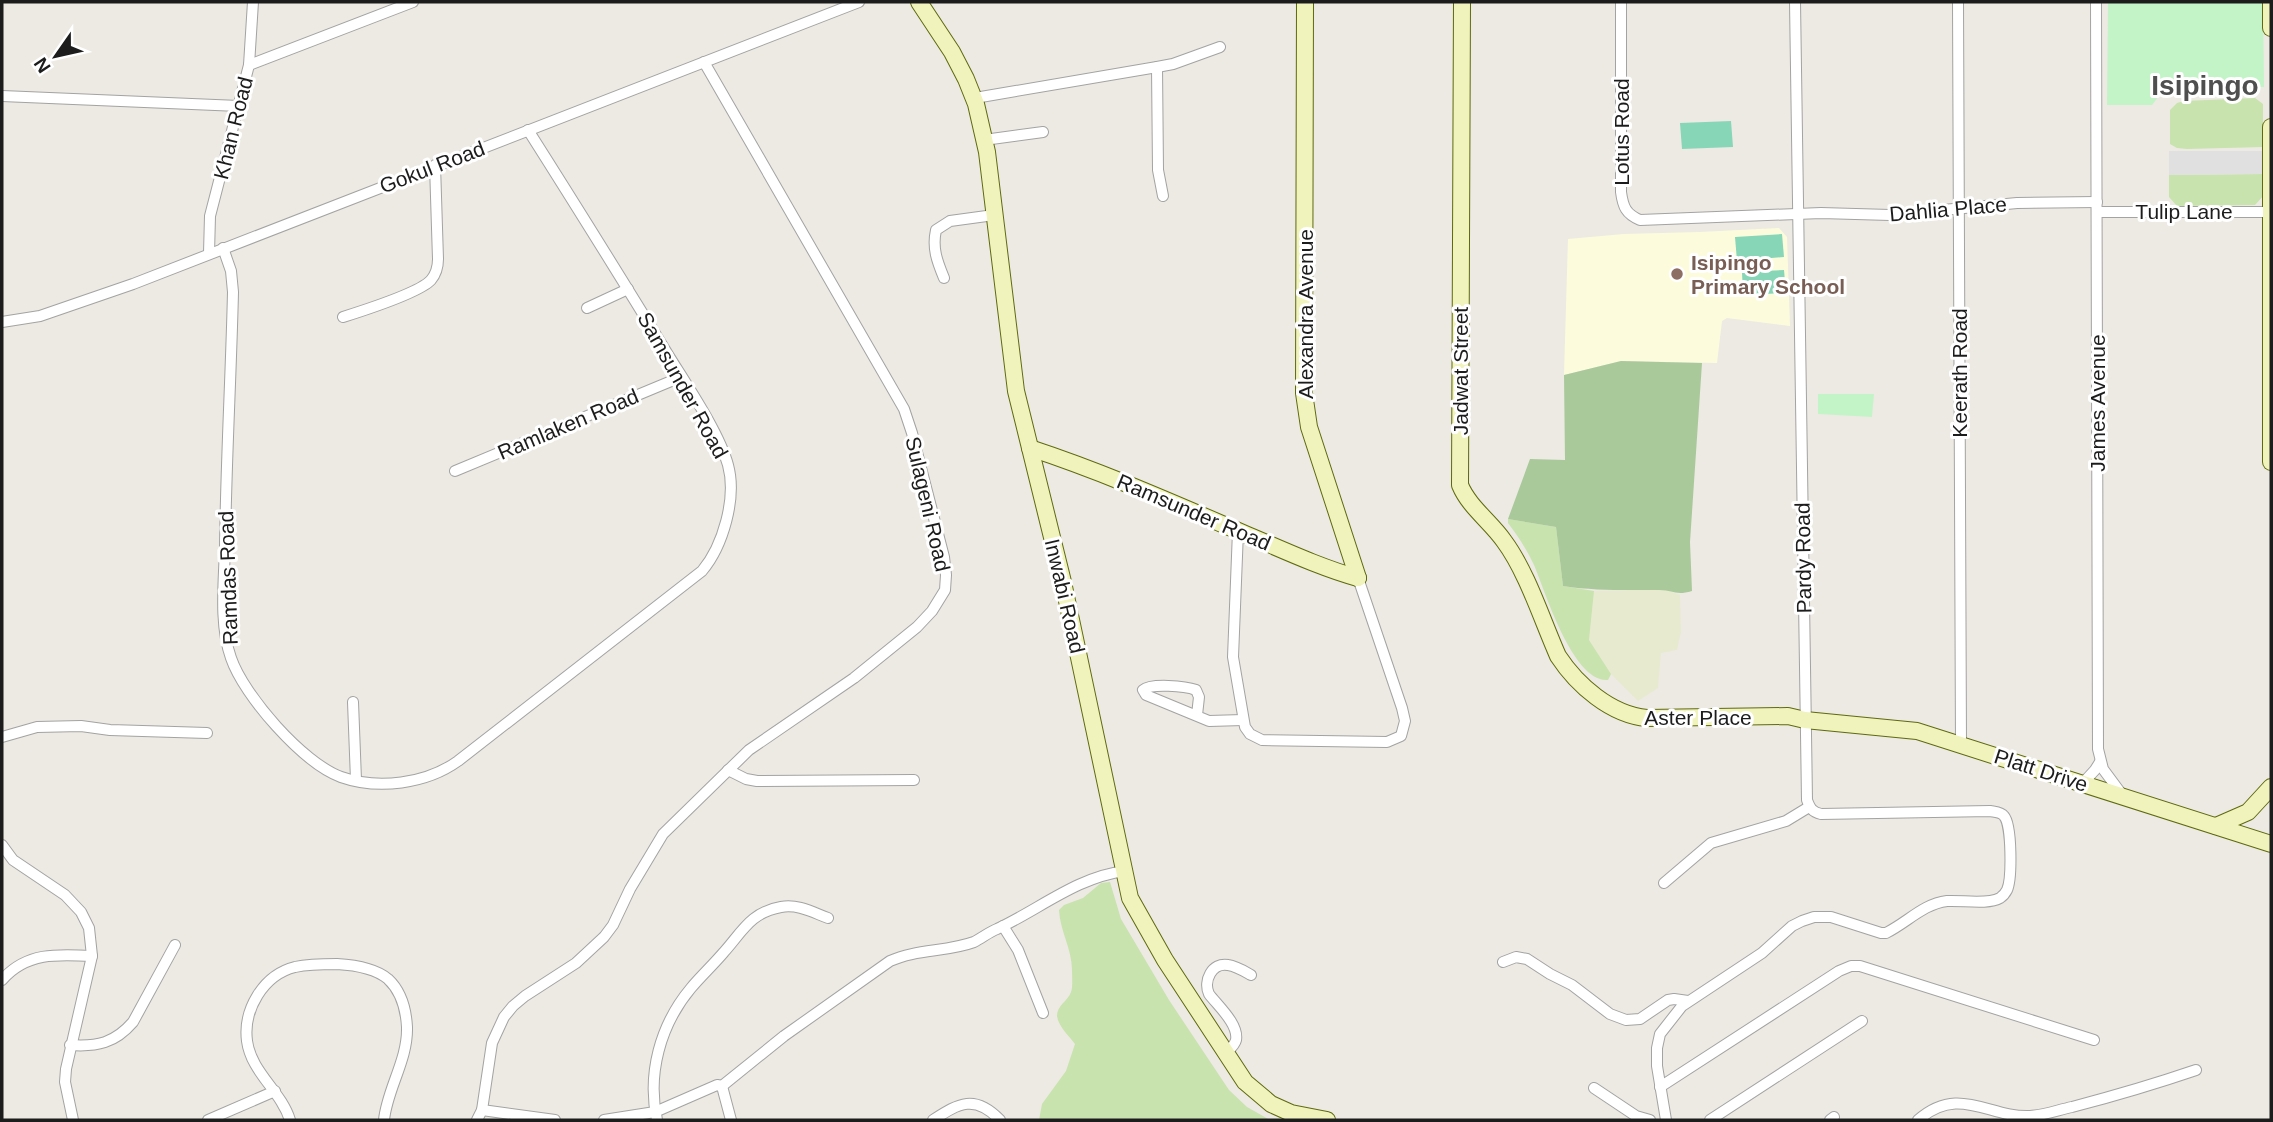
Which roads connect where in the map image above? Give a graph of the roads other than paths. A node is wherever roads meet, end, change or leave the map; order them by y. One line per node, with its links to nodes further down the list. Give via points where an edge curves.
1 (253, 2): 15 (street, Khan Road)
2 (413, 2): 15 (street)
3 (859, 2): 14 (street, Gokul Road)
4 (919, 2): 18 (street, Inwabi Road)
5 (1305, 2): 43 (street, Alexandra Avenue, via 1304,393 1309,427)
6 (1462, 2): 44 (street, Jadwat Street, via 1460,485 1505,541 1558,656)
7 (1621, 2): 29 (street, Lotus Road, via 1621,192 1630,216 1647,221)
8 (1795, 2): 29 (street, Pardy Road)
9 (1958, 2): 27 (street, Keerath Road)
10 (2096, 2): 26 (street, James Avenue)
11 (2271, 2): 12 (street)
12 (2271, 28)
13 (1220, 47): 16 (street)
14 (704, 62): 21 (street, Gokul Road); 53 (street, Sulageni Road, via 904,409 946,575 945,590 917,627)
15 (249, 65): 19 (street, Khan Road)
16 (1157, 67): 18 (street); 25 (street, via 1157,170)
17 (2, 96): 19 (street)
18 (975, 98): 23 (street, Inwabi Road)
19 (239, 106): 32 (street, Khan Road, via 210,216)
20 (2271, 127): 28 (street)
21 (528, 130): 24 (street, Gokul Road); 34 (street, Samsunder Road)
22 (1043, 132): 23 (street)
23 (984, 140): 30 (street, Inwabi Road)
24 (435, 165): 31 (street, Gokul Road); 36 (street, via 435,274 426,284)
25 (1163, 196)
26 (2097, 207): 27 (street, Dahlia Place, via 2017,203); 28 (street, Tulip Lane); 52 (street, James Avenue)
27 (1959, 208): 29 (street, Dahlia Place, via 1890,215); 51 (street, Keerath Road)
28 (2271, 212): 40 (street)
29 (1798, 214): 48 (street, Pardy Road)
30 (994, 215): 33 (street, via 950,221 936,230 934,253); 39 (street, Inwabi Road, via 1016,391)
31 (223, 248): 32 (street, Gokul Road); 55 (street, Ramdas Road, via 233,292 225,636 239,678 307,757 327,772)
32 (209, 253): 37 (street, Gokul Road, via 64,309)
33 (944, 278)
34 (628, 289): 35 (street); 38 (street, Samsunder Road)
35 (587, 308)
36 (343, 317)
37 (2, 322)
38 (681, 377): 41 (street, Ramlaken Road); 54 (street, Samsunder Road, via 729,466 727,521 713,558 622,635 458,761)
39 (1030, 448): 42 (street, Ramsunder Road); 64 (street, Inwabi Road)
40 (2271, 462)
41 (455, 471)
42 (1238, 531): 43 (street, Ramsunder Road); 47 (street, via 1233,657)
43 (1358, 578): 47 (street, Alexandra Avenue, via 1402,708 1401,736 1376,743 1262,740 1250,734)
44 (1597, 696): 48 (street, Aster Place, via 1636,718 1788,716)
45 (353, 702): 55 (street)
46 (1197, 715): 46 (street, via 1146,695 1143,690 1149,686 1196,690); 47 (street, via 1209,721)
47 (1243, 720)
48 (1805, 720): 51 (street, Platt Drive, via 1917,731); 60 (street, Pardy Road)
49 (207, 733): 50 (street, via 81,726 37,727)
50 (2, 737)
51 (1961, 745): 57 (street, Platt Drive)
52 (2099, 762): 57 (street); 59 (street)
53 (728, 770): 56 (street, via 757,781); 84 (street, Sulageni Road, via 663,834 604,937 504,1017 492,1043)
54 (426, 777): 55 (street, Ramdas Road, via 401,783)
55 (356, 780)
56 (914, 780)
57 (2083, 783): 59 (street, Platt Drive)
58 (2271, 787): 61 (street, via 2248,811)
59 (2123, 796): 61 (street, Platt Drive)
60 (1809, 807): 65 (street, via 1786,821 1711,843); 73 (street, via 1821,814 1999,813 2009,825 2004,895 1989,902 1947,901 1928,906 1886,933 1831,917 1802,921)
61 (2216, 826): 62 (street, Platt Drive)
62 (2271, 844)
63 (2, 845): 69 (street, via 13,860 65,895 81,912 89,928)
64 (1125, 871): 67 (street, via 1085,882); 78 (street, Inwabi Road, via 1136,911)
65 (1664, 883)
66 (828, 918): 85 (street, via 793,905 766,911 743,926 672,1016 655,1062)
67 (1003, 926): 74 (street, via 1018,950); 80 (street, via 965,944 890,961 783,1036)
68 (175, 945): 77 (street, via 127,1029 104,1044)
69 (92, 956): 72 (street, via 37,957); 77 (street)
70 (1503, 962): 73 (street, via 1527,959 1626,1020 1640,1019 1668,1000)
71 (1251, 975): 78 (street, via 1223,964 1208,979 1206,988 1236,1037)
72 (2, 980)
73 (1688, 1001): 81 (street, via 1660,1034)
74 (1043, 1013)
75 (1862, 1021): 98 (street)
76 (2094, 1040): 81 (street, via 1851,966)
77 (70, 1045): 86 (street, via 65,1083)
78 (1225, 1054): 95 (street, Inwabi Road, via 1245,1082 1271,1104 1310,1119)
79 (2196, 1070): 99 (street, via 2042,1115 2012,1115 1957,1103)
80 (722, 1086): 85 (street); 92 (street)
81 (1660, 1087): 97 (street)
82 (1594, 1088): 96 (street)
83 (275, 1091): 87 (street); 88 (street); 89 (street, via 258,1070 247,1041 249,1013 264,986 294,967 365,968 381,974 401,995 407,1028)
84 (480, 1115): 90 (street)
85 (656, 1116): 91 (street)
86 (73, 1120)
87 (208, 1120)
88 (290, 1120)
89 (384, 1120)
90 (555, 1120)
91 (604, 1120)
92 (731, 1120)
93 (933, 1120): 94 (street, via 964,1103 975,1103)
94 (1000, 1120)
95 (1327, 1120)
96 (1650, 1120)
97 (1666, 1120)
98 (1710, 1120)
99 (1918, 1120)

